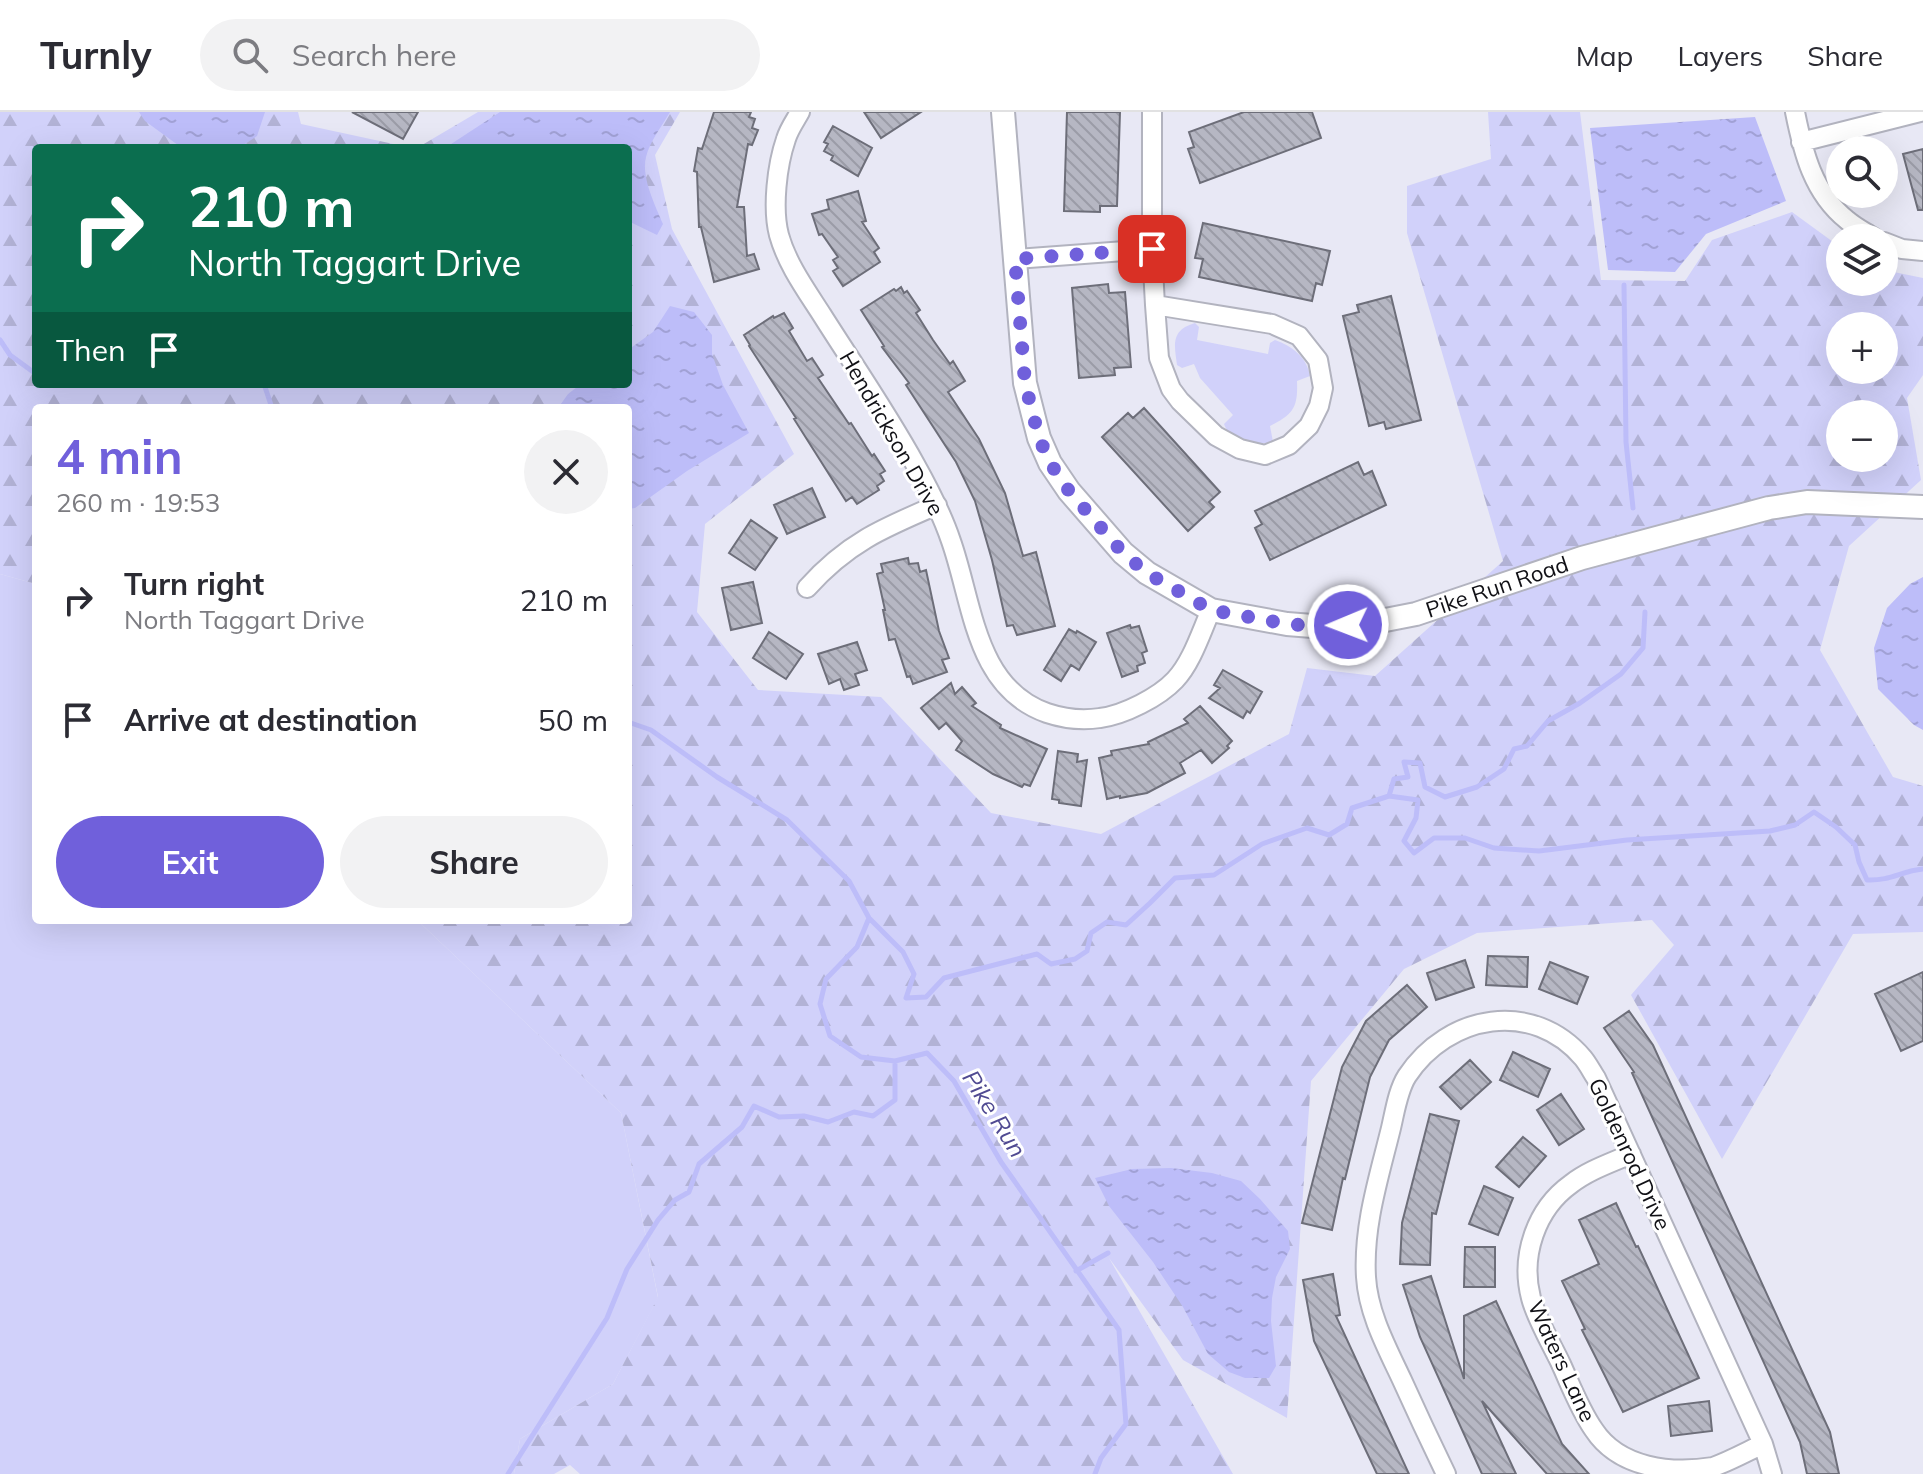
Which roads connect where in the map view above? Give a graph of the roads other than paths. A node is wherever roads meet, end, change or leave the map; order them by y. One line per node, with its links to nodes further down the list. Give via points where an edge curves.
1 (800, 112): 13 (street, Hendrickson Drive, via 782,151 776,200 779,234 793,268)
2 (1003, 112): 11 (street, Pike Run Road)
3 (1152, 112): 9 (street)
4 (1795, 112): 6 (street)
5 (1920, 112): 6 (street)
6 (1801, 142): 7 (street, via 1820,190)
7 (1851, 224)
8 (1898, 247): 10 (street)
9 (1152, 249): 11 (street); 12 (street)
10 (1923, 251)
11 (1015, 259): 16 (street, Pike Run Road, via 1025,383 1050,463 1123,553)
12 (1155, 305): 12 (street, via 1272,324 1299,336 1318,360 1323,388 1309,426 1289,445 1265,455 1216,436 1171,389 1159,358)
13 (937, 505): 15 (street, via 847,549); 16 (street, Hendrickson Drive, via 977,636 1006,687 1032,708 1086,720 1140,705 1175,680)
14 (1923, 507): 16 (street, Pike Run Road, via 1807,502 1769,508 1582,558 1416,614 1370,623 1300,625)
15 (807, 588)
16 (1211, 610)
17 (1631, 1154): 18 (street, Goldenrod Drive); 18 (street, Waters Lane, via 1571,1184 1548,1208 1529,1253 1531,1300 1581,1408 1609,1448 1629,1461 1683,1474 1711,1468); 19 (street, Goldenrod Drive, via 1584,1058 1547,1030 1520,1021 1467,1026 1441,1039 1406,1078 1369,1215 1366,1280 1382,1338)
18 (1763, 1444): 20 (street, Goldenrod Drive)
19 (1446, 1474)
20 (1772, 1474)

